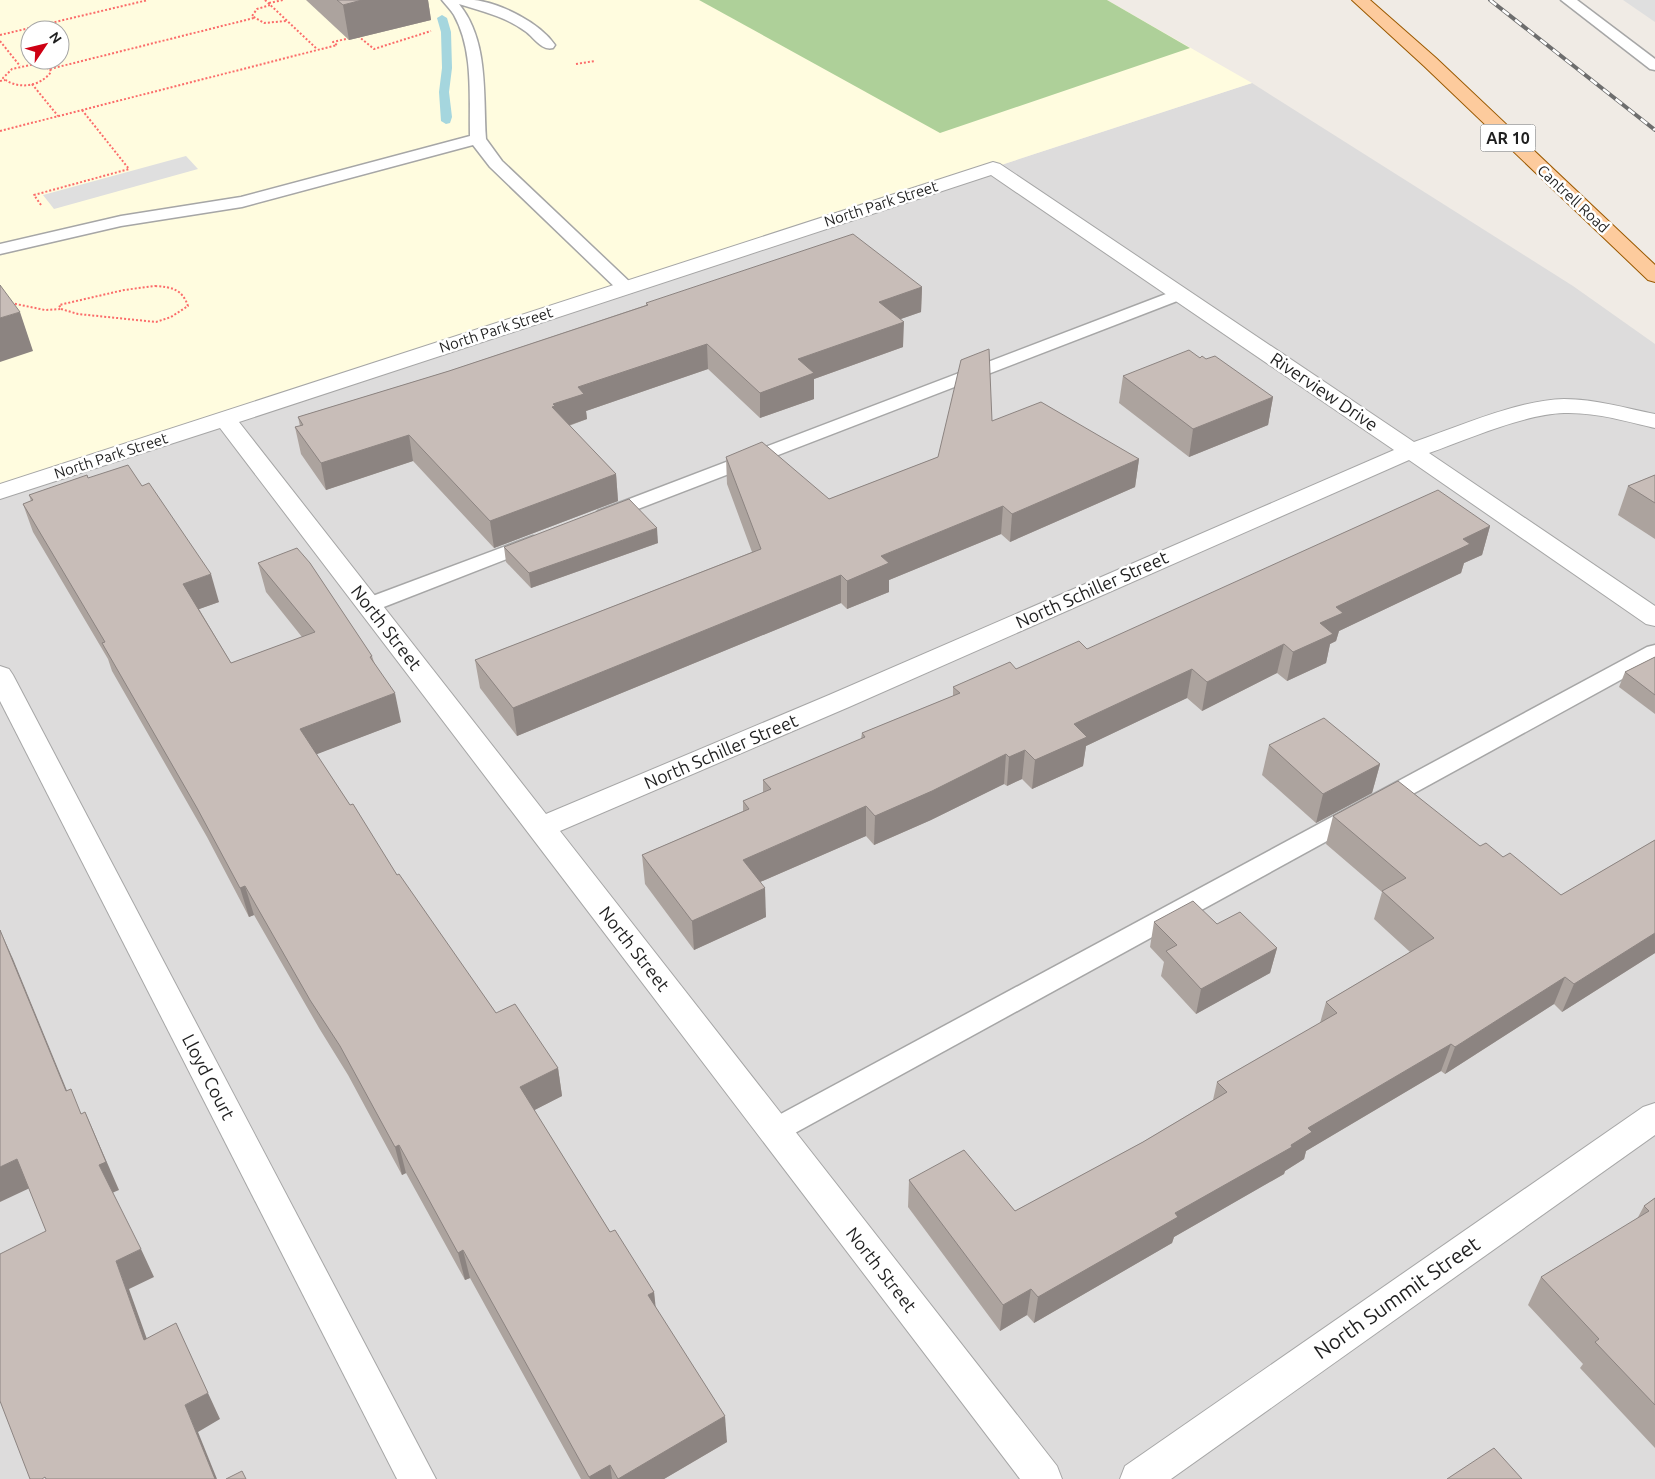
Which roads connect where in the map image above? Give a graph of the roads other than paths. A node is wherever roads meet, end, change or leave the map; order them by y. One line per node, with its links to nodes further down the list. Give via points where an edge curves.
1 (450, 0): 7 (lane, via 464,19 473,42)
2 (460, 0): 5 (lane, via 504,13 541,36)
3 (1360, 0): 10 (main road, Cantrell Road / AR 10, via 1430,62)
4 (1568, 0): 6 (lane)
5 (548, 45)
6 (1655, 66)
7 (478, 138): 9 (lane, via 242,202 121,220); 11 (lane, via 496,164)
8 (992, 168): 11 (street, North Park Street); 12 (street, Riverview Drive)
9 (0, 249)
10 (1655, 276)
11 (626, 288): 13 (street, North Park Street)
12 (1179, 294): 15 (street, Riverview Drive); 17 (lane)
13 (225, 419): 16 (street, North Park Street); 19 (street, North Street)
14 (1655, 421): 15 (street, North Schiller Street, via 1597,408 1531,410)
15 (1411, 451): 20 (street, Riverview Drive); 23 (street, North Schiller Street)
16 (0, 492)
17 (592, 520)
18 (546, 538): 19 (lane)
19 (369, 605): 23 (street, North Street)
20 (1655, 618)
21 (1655, 652): 25 (lane)
22 (0, 675): 26 (street, Lloyd Court)
23 (540, 828): 25 (street, North Street)
24 (1655, 1117): 28 (street, North Summit Street)
25 (774, 1131): 27 (street, North Street)
26 (417, 1479)
27 (1043, 1479)
28 (1140, 1479)

